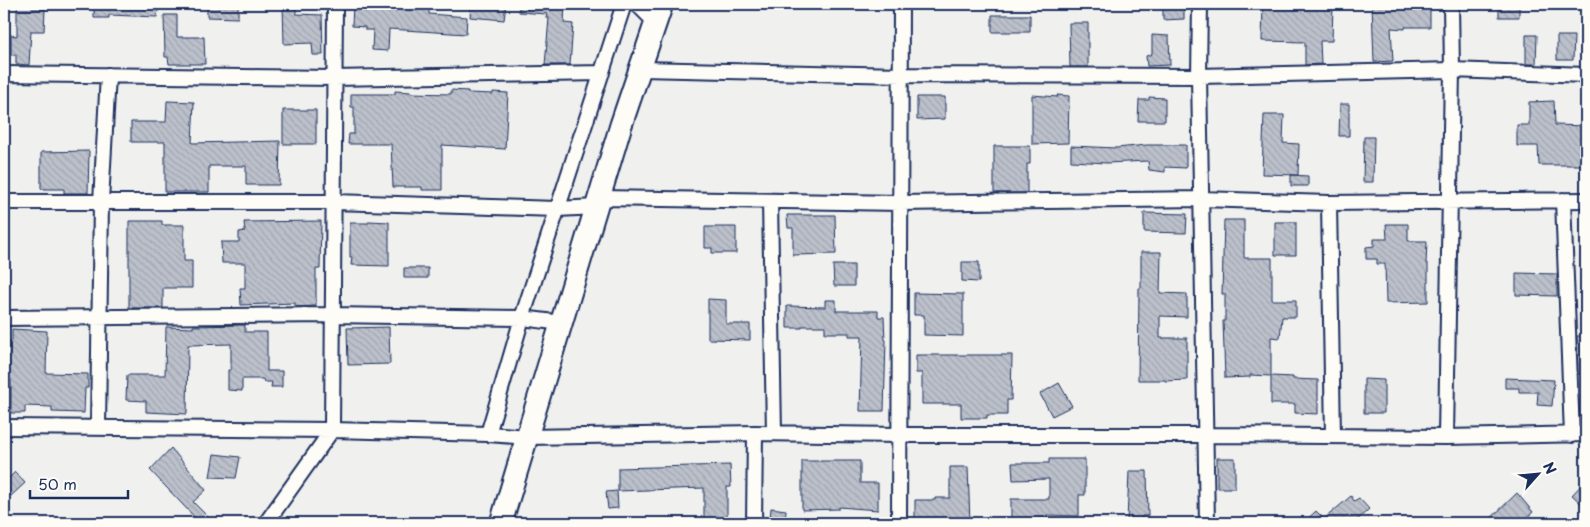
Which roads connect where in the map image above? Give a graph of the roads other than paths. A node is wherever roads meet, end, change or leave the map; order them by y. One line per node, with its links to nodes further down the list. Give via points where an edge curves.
1 (335, 4): 16 (street)
2 (624, 4): 10 (street)
3 (637, 4): 7 (street)
4 (901, 4): 13 (street)
5 (1200, 4): 15 (street)
6 (1451, 4): 9 (street)
7 (659, 13): 8 (main road)
8 (641, 69): 13 (street); 25 (main road)
9 (1452, 70): 14 (street); 15 (street); 21 (street)
10 (602, 73): 16 (street); 28 (street)
11 (4, 74): 12 (street)
12 (108, 75): 16 (street); 23 (street)
13 (902, 75): 15 (street); 26 (street)
14 (1586, 75)
15 (1199, 76): 17 (street)
16 (334, 78): 24 (street)
17 (1202, 199): 26 (street); 27 (street); 41 (street)
18 (1563, 200): 19 (street); 21 (street); 42 (street)
19 (1586, 200)
20 (770, 201): 25 (street); 26 (street); 38 (street)
21 (1450, 201): 27 (street); 45 (street)
22 (4, 202): 23 (street)
23 (101, 202): 24 (street); 30 (street)
24 (334, 202): 28 (street); 29 (street)
25 (598, 203): 28 (street); 33 (main road)
26 (900, 203): 40 (street)
27 (1329, 203): 43 (street)
28 (558, 209): 32 (street)
29 (333, 314): 30 (street); 32 (street); 36 (street)
30 (98, 317): 31 (street); 35 (street)
31 (4, 318)
32 (522, 318): 33 (street); 39 (street)
33 (562, 323): 44 (main road)
34 (4, 427): 35 (street)
35 (98, 428): 36 (street)
36 (332, 430): 39 (street); 46 (street)
37 (756, 433): 38 (street); 44 (street); 48 (street)
38 (774, 433): 40 (street)
39 (488, 434): 44 (street)
40 (899, 435): 41 (street); 49 (street)
41 (1207, 435): 43 (street); 50 (street)
42 (1579, 435): 45 (street)
43 (1333, 436): 45 (street)
44 (528, 437): 47 (main road)
45 (1446, 437)
46 (266, 523)
47 (502, 523)
48 (754, 523)
49 (899, 523)
50 (1207, 523)

